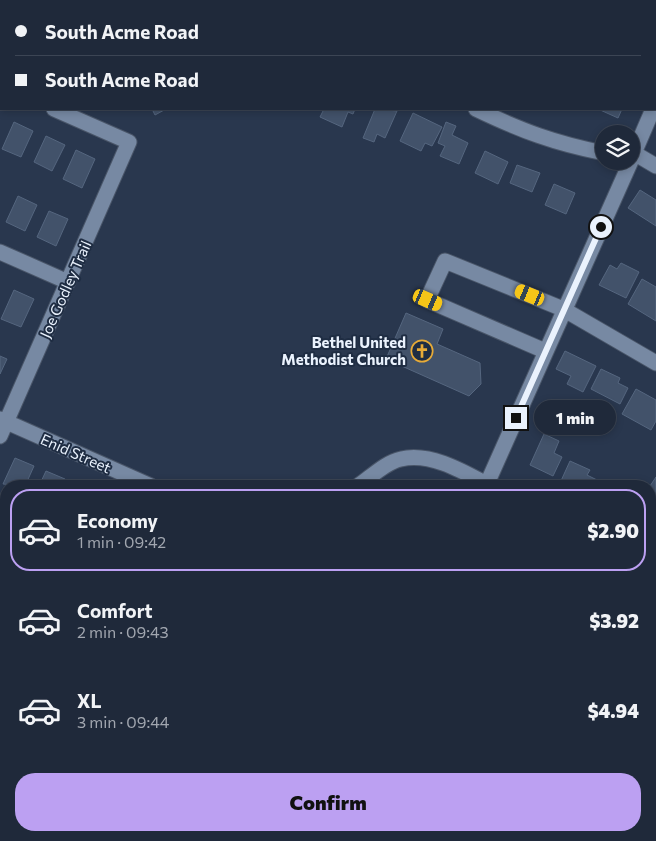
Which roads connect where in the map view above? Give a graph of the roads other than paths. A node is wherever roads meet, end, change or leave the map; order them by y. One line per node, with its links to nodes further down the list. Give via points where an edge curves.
1 (56, 110): 10 (street, Joe Godley Trail, via 130,142)
2 (478, 110): 5 (street, via 541,137)
3 (653, 110): 4 (street)
4 (640, 140)
5 (595, 151)
6 (640, 161): 7 (street)
7 (656, 166)
8 (627, 170): 11 (street)
9 (0, 252): 10 (street)
10 (68, 282): 14 (street, Joe Godley Trail)
11 (564, 309): 12 (street); 12 (street, via 445,261 428,300); 13 (street)
12 (545, 351): 19 (street)
13 (656, 363)
14 (3, 421): 15 (street, Joe Godley Trail); 16 (street, Enid Street)
15 (0, 436)
16 (137, 480)
17 (366, 480): 18 (street, via 401,459 423,458 441,462)
18 (476, 480)
19 (491, 480)

